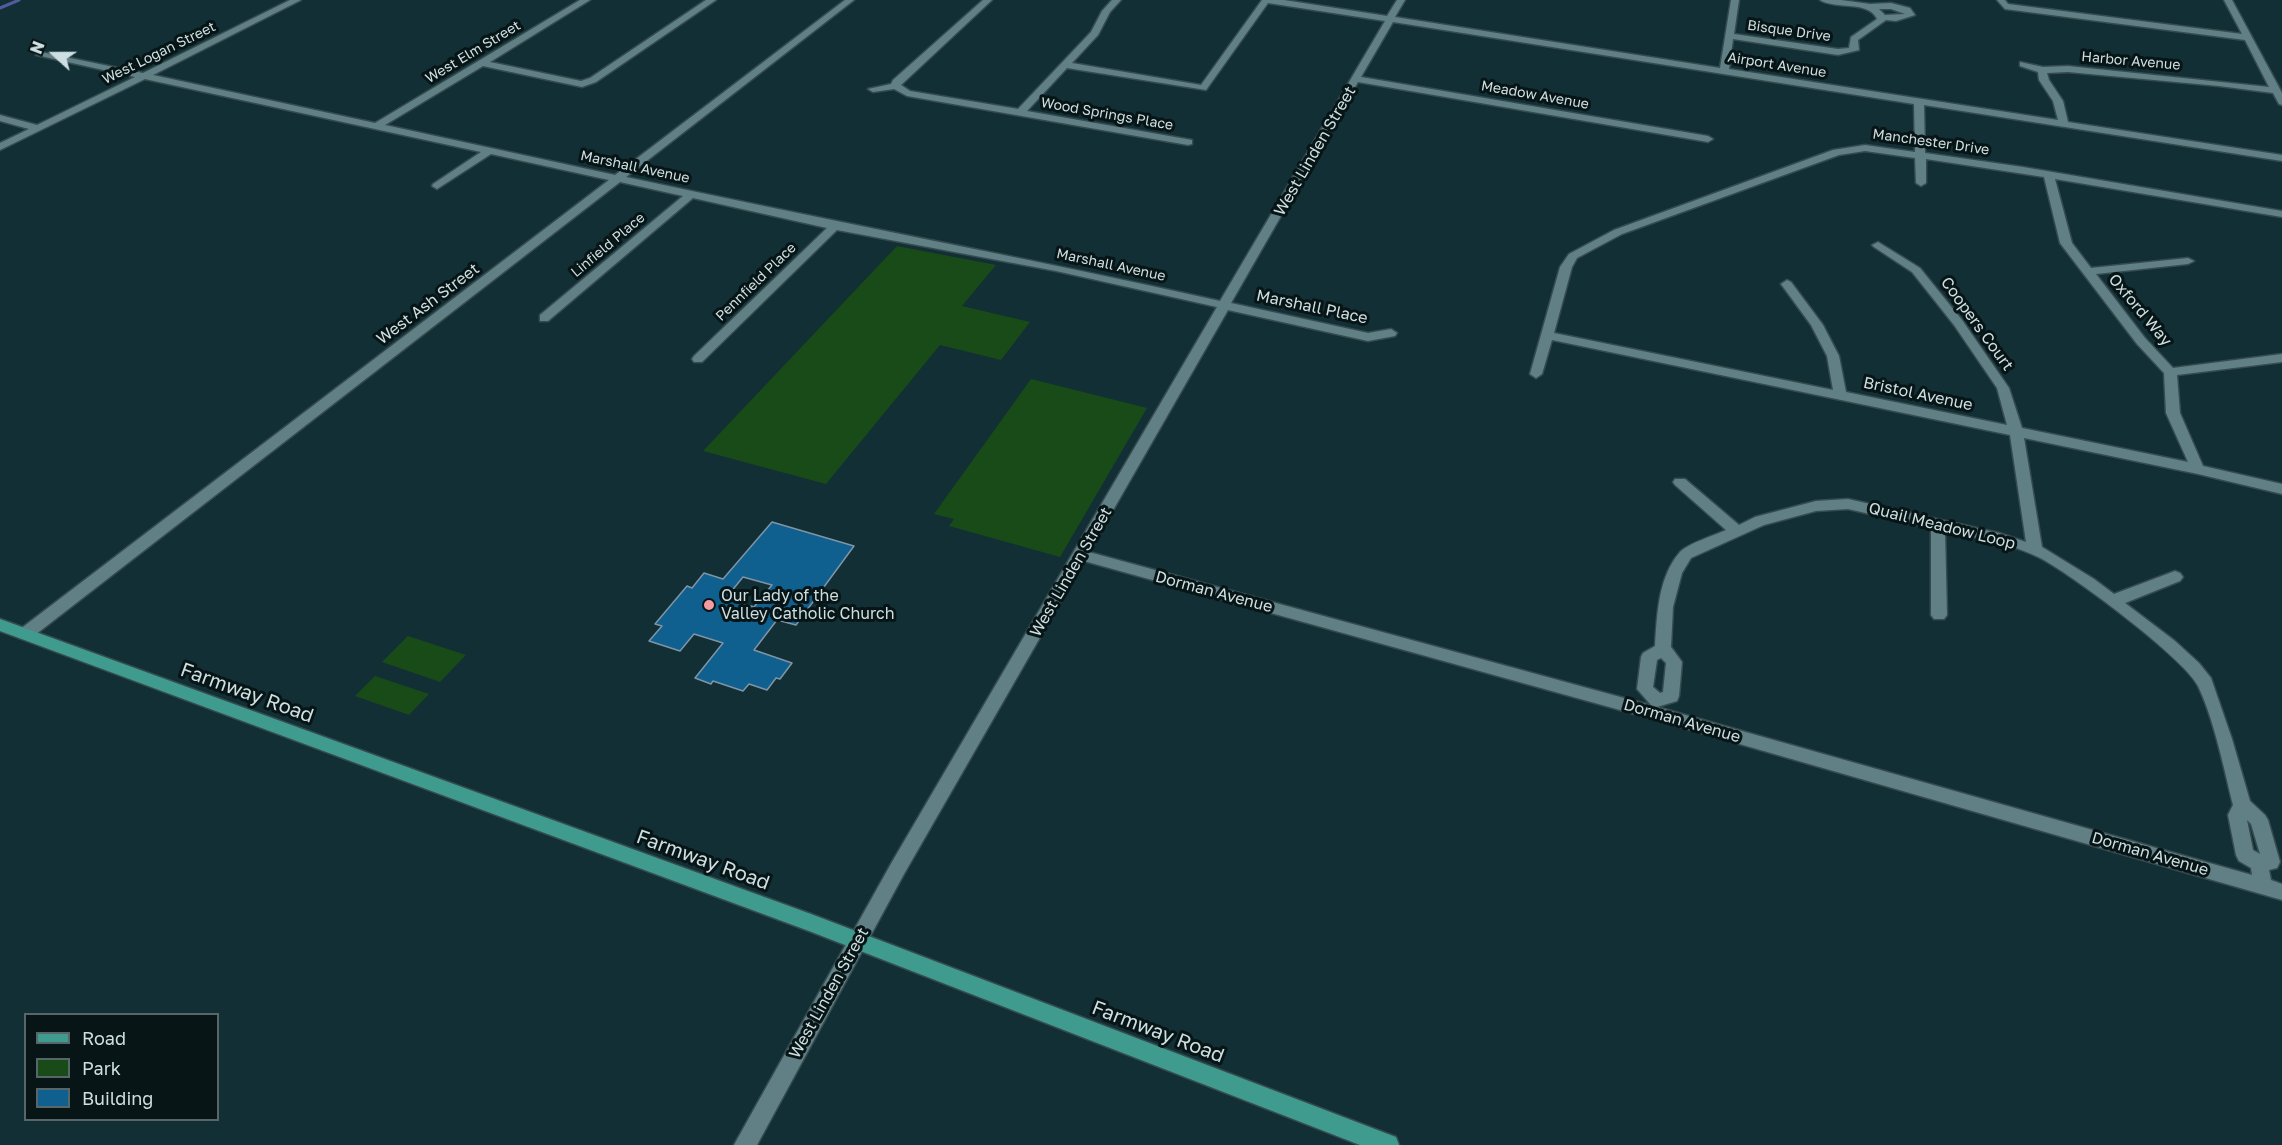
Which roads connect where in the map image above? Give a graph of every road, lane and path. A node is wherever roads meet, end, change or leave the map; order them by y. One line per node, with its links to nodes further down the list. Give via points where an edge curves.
1 (297, 0): 24 (street, West Logan Street)
2 (586, 0): 19 (street, West Elm Street)
3 (712, 0): 19 (street, via 582,84)
4 (850, 0): 43 (street, West Ash Street)
5 (988, 0): 26 (street)
6 (1117, 0): 21 (street, via 1106,11 1095,33)
7 (1267, 0): 15 (street, Airport Avenue); 21 (street, via 1203,88)
8 (1401, 0): 15 (street, West Linden Street)
9 (1735, 0): 16 (street)
10 (1824, 0): 13 (street)
11 (2001, 0): 17 (street, via 2005,6)
12 (2228, 0): 17 (street)
13 (1869, 7): 14 (street); 14 (street, via 1899,7 1911,15)
14 (1881, 17): 16 (street, Bisque Drive, via 1854,39 1854,50 1838,52)
15 (1390, 18): 22 (street, Airport Avenue); 25 (street, West Linden Street)
16 (1730, 36): 22 (street)
17 (2248, 38): 28 (street)
18 (39, 54): 24 (street, Marshall Avenue)
19 (482, 63): 34 (street, West Elm Street)
20 (2023, 64): 23 (street, Harbor Avenue)
21 (1066, 65): 31 (street)
22 (1724, 70): 29 (street, Airport Avenue)
23 (2042, 70): 28 (street, Harbor Avenue, via 2068,69); 33 (street, via 2058,101)
24 (144, 76): 34 (street, Marshall Avenue); 35 (street, West Logan Street)
25 (1357, 79): 36 (street, Meadow Avenue); 53 (street, West Linden Street)
26 (896, 86): 27 (street); 31 (street, Wood Springs Place, via 907,93)
27 (873, 89)
28 (2276, 91): 30 (street)
29 (1918, 101): 33 (street, Airport Avenue); 40 (street)
30 (2282, 102)
31 (1020, 113): 37 (street, Wood Springs Place)
32 (0, 118): 35 (street)
33 (2064, 124): 41 (street, Airport Avenue)
34 (375, 127): 39 (street, Marshall Avenue)
35 (38, 128): 38 (street, West Logan Street)
36 (1708, 138)
37 (1188, 142)
38 (0, 147)
39 (489, 151): 43 (street, Marshall Avenue); 45 (street)
40 (1919, 155): 42 (street, Manchester Drive); 44 (street); 56 (street, Manchester Drive, via 1865,148 1837,152 1618,232 1573,256 1566,267)
41 (2282, 158)
42 (2049, 175): 47 (street, Manchester Drive); 51 (street, Oxford Way, via 2066,243)
43 (618, 179): 46 (street, Marshall Avenue); 74 (street, West Ash Street)
44 (1921, 183)
45 (437, 186)
46 (692, 195): 48 (street, Marshall Avenue); 54 (street, Linfield Place)
47 (2282, 214)
48 (835, 226): 53 (street, Marshall Avenue); 58 (street, Pennfield Place)
49 (1878, 245): 62 (street, Coopers Court, via 1916,270 1947,308 2003,388)
50 (2188, 261): 51 (street)
51 (2087, 272): 59 (street, Oxford Way)
52 (1787, 284): 61 (street, via 1817,324 1833,356)
53 (1226, 305): 55 (street, Marshall Place, via 1368,337); 69 (street, West Linden Street)
54 (544, 318)
55 (1391, 333)
56 (1547, 335): 60 (street, Manchester Drive); 61 (street, Bristol Avenue)
57 (2282, 358): 59 (street)
58 (698, 359)
59 (2170, 372): 63 (street, Oxford Way, via 2173,413)
60 (1536, 374)
61 (1840, 395): 62 (street, Bristol Avenue)
62 (2016, 432): 63 (street, Bristol Avenue); 68 (street, Coopers Court)
63 (2198, 469): 65 (street, Bristol Avenue)
64 (1680, 482): 67 (street)
65 (2282, 489)
66 (1938, 524): 67 (street, Quail Meadow Loop, via 1848,504 1815,506); 68 (street, Quail Meadow Loop, via 1999,537); 72 (street)
67 (1737, 531): 75 (street, Quail Meadow Loop, via 1686,554 1675,573 1665,607)
68 (2035, 550): 71 (street, Quail Meadow Loop)
69 (1081, 555): 76 (street, Dorman Avenue); 79 (street, West Linden Street)
70 (2175, 577): 71 (street)
71 (2113, 601): 77 (street, Quail Meadow Loop, via 2169,645 2205,683 2242,805 2259,820 2271,862 2259,863)
72 (1939, 615)
73 (0, 625): 74 (main road, Farmway Road)
74 (25, 634): 79 (main road, Farmway Road)
75 (1663, 649): 76 (street, Quail Meadow Loop, via 1674,662 1671,696); 76 (street, via 1649,657 1645,689)
76 (1657, 706): 77 (street, Dorman Avenue)
77 (2263, 886): 78 (street, Dorman Avenue)
78 (2282, 892)
79 (858, 941): 80 (street, West Linden Street); 81 (main road, Farmway Road)
80 (745, 1145)
81 (1388, 1145)

